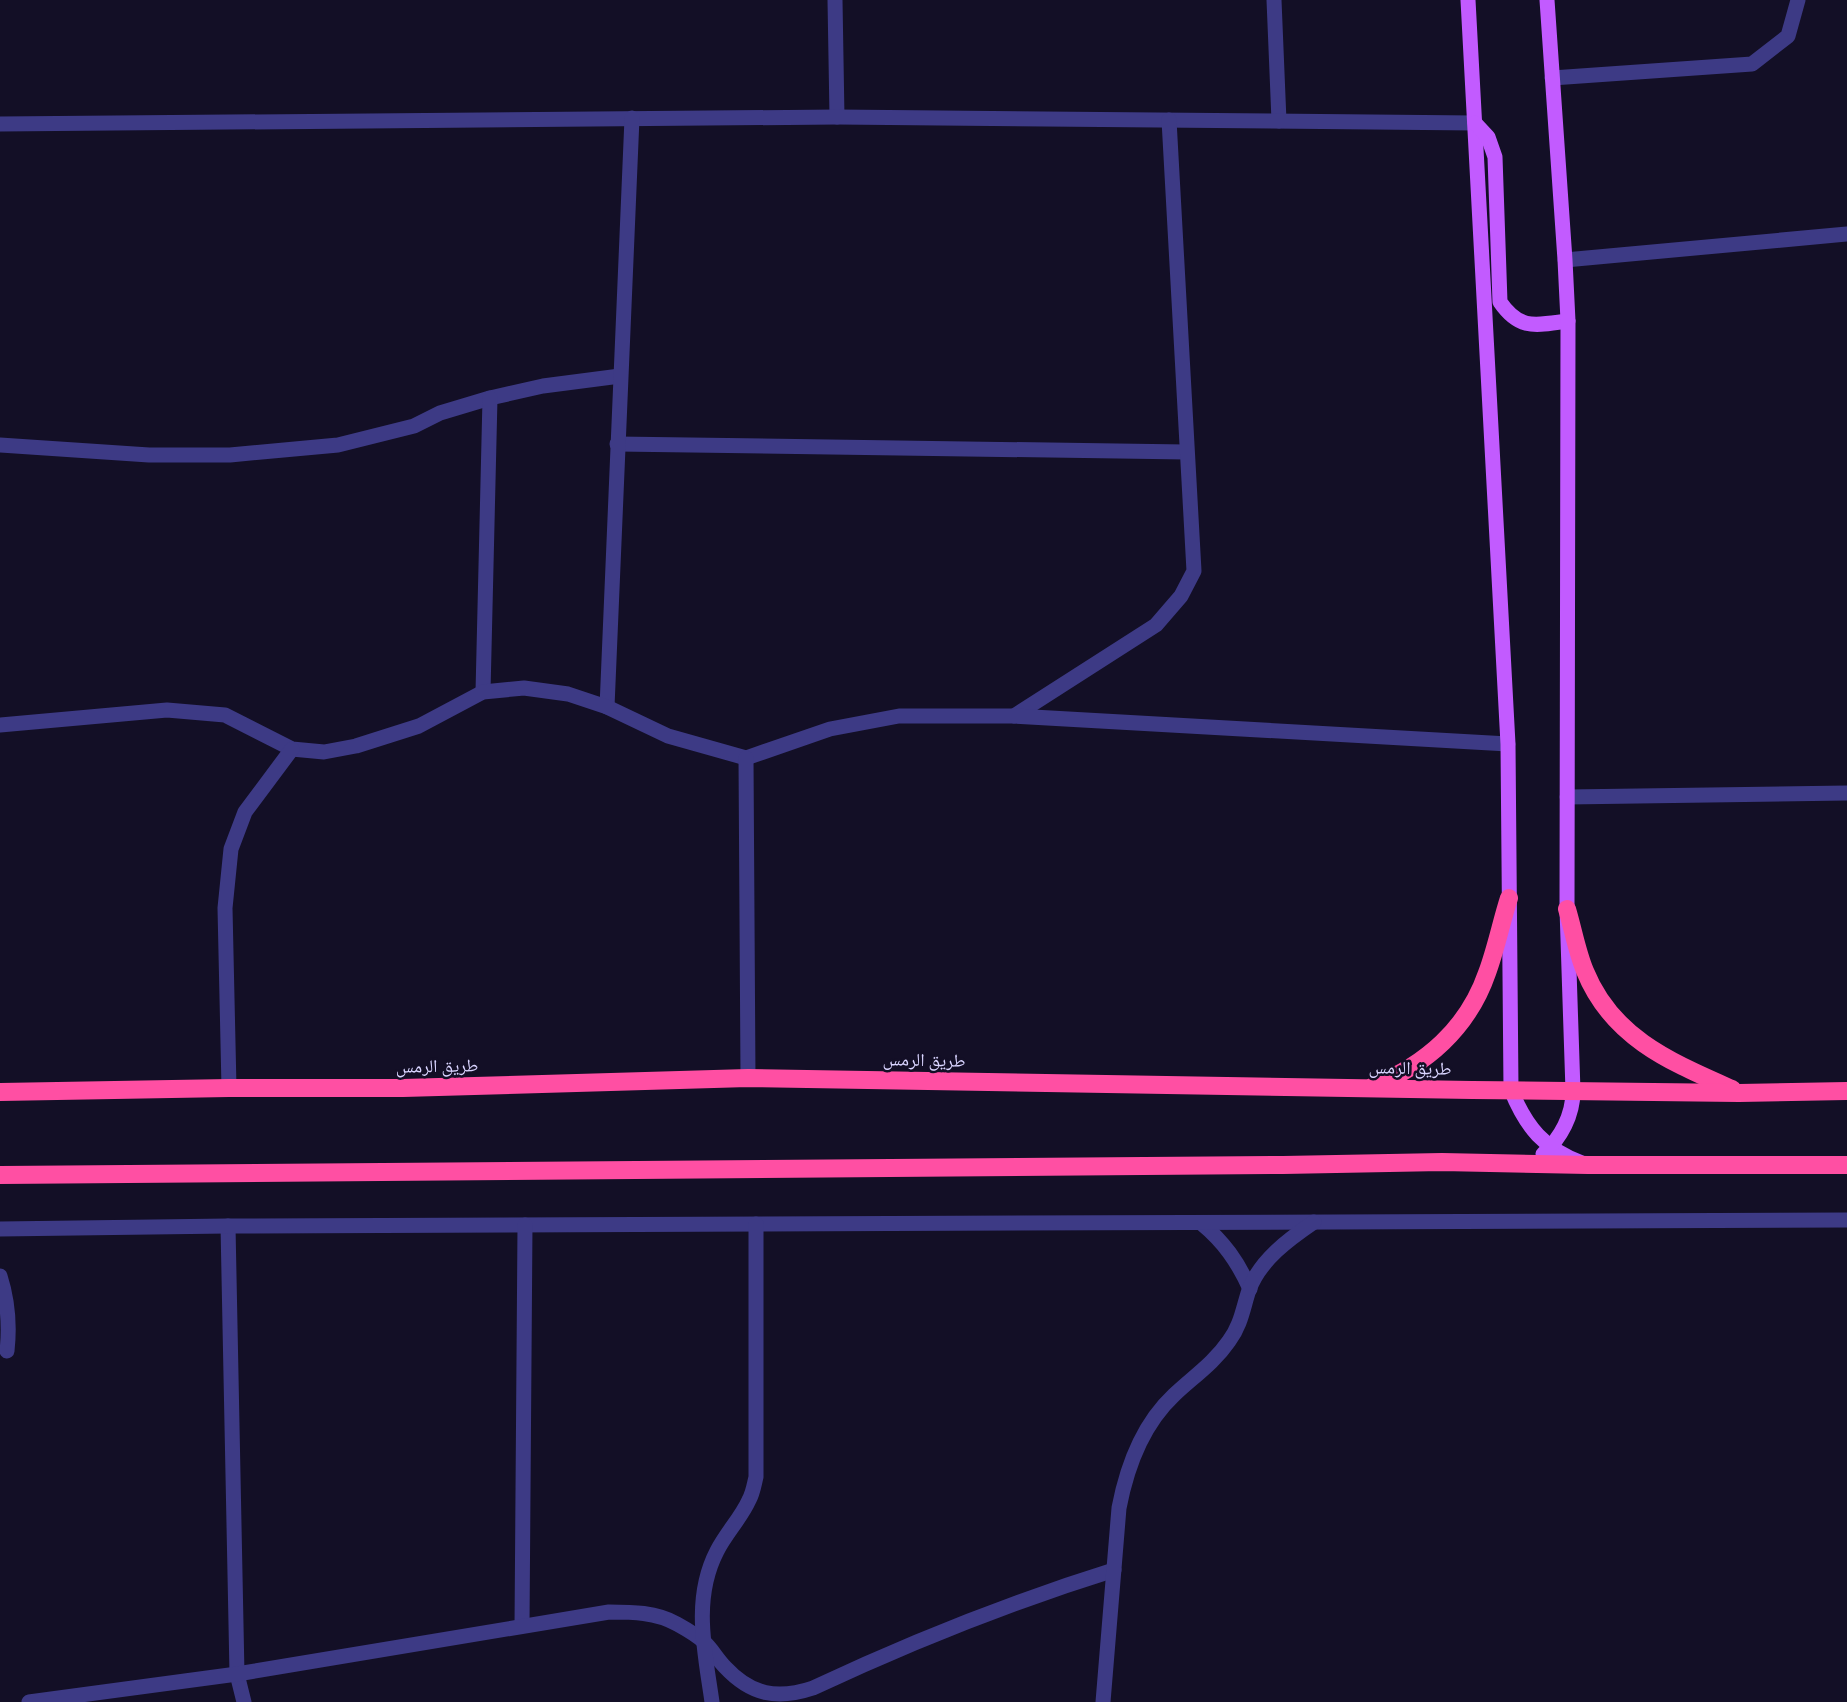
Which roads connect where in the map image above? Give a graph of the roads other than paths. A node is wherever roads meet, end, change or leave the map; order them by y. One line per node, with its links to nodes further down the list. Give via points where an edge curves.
1 (835, 0): 7 (street)
2 (1274, 0): 10 (street)
3 (1468, 0): 11 (main road)
4 (1547, 0): 6 (main road)
5 (1798, 0): 6 (street, via 1788,36 1752,64)
6 (1552, 78): 14 (main road)
7 (837, 117): 8 (street); 9 (street)
8 (632, 118): 12 (street); 16 (street)
9 (1169, 120): 10 (street); 20 (street)
10 (1280, 121): 11 (street)
11 (1476, 123): 15 (main road, via 1488,137 1495,157 1500,302 1509,316 1521,322 1534,325); 25 (main road)
12 (0, 124)
13 (1847, 234): 14 (street)
14 (1565, 260): 15 (main road)
15 (1568, 321): 29 (main road)
16 (620, 376): 17 (street); 18 (street)
17 (490, 398): 19 (street, via 440,413 414,426 338,445 230,455 149,455); 21 (street)
18 (617, 444): 20 (street); 22 (street)
19 (0, 445)
20 (1186, 452): 23 (street, via 1194,571 1181,596 1156,625)
21 (483, 692): 22 (street, via 524,688 568,694); 26 (street, via 419,726 356,746 324,752)
22 (607, 707): 27 (street, via 668,736)
23 (1014, 716): 25 (street); 27 (street, via 899,716 830,729)
24 (0, 725): 26 (street, via 167,710 225,715)
25 (1508, 744): 30 (main road)
26 (292, 749): 33 (street, via 245,812 231,849 225,908)
27 (746, 758): 32 (street)
28 (1847, 794): 29 (street)
29 (1567, 797): 31 (main road)
30 (1509, 898): 34 (highway, via 1488,973 1460,1024 1418,1064); 35 (main road)
31 (1567, 909): 36 (main road); 39 (highway, via 1585,971 1601,1001 1623,1029 1652,1050)
32 (748, 1078): 33 (highway, طريق الرمس, via 403,1088); 34 (highway, طريق الرمس)
33 (229, 1088): 38 (highway, طريق الرمس)
34 (1366, 1088): 35 (highway, طريق الرمس)
35 (1511, 1090): 36 (highway, طريق الرمس); 40 (main road, via 1525,1121)
36 (1573, 1091): 39 (highway, طريق الرمس); 40 (main road, via 1563,1130)
37 (1847, 1091): 39 (highway, طريق الرمس)
38 (0, 1092)
39 (1739, 1093)
40 (1551, 1148): 41 (main road); 42 (main road)
41 (1533, 1163): 42 (highway); 44 (highway)
42 (1588, 1165): 43 (highway)
43 (1847, 1166)
44 (0, 1175)
45 (1847, 1220): 47 (street)
46 (1201, 1222): 47 (street); 48 (street); 53 (street, via 1230,1252)
47 (1314, 1222): 53 (street, via 1277,1250)
48 (756, 1224): 49 (street); 57 (street, via 756,1477 750,1499 709,1568 701,1616)
49 (525, 1225): 50 (street); 56 (street)
50 (228, 1226): 51 (street); 58 (street)
51 (0, 1229)
52 (0, 1276): 54 (street, via 10,1330)
53 (1250, 1289): 55 (street, via 1232,1338 1216,1359 1172,1397 1136,1449 1119,1508)
54 (7, 1351)
55 (1114, 1570): 57 (street, via 981,1615 794,1694 775,1695 738,1680); 62 (street)
56 (522, 1626): 57 (street, via 609,1612 643,1612 675,1622); 58 (street)
57 (703, 1641): 61 (street)
58 (237, 1674): 59 (street); 60 (street)
59 (29, 1702)
60 (243, 1702)
61 (712, 1702)
62 (1103, 1702)

